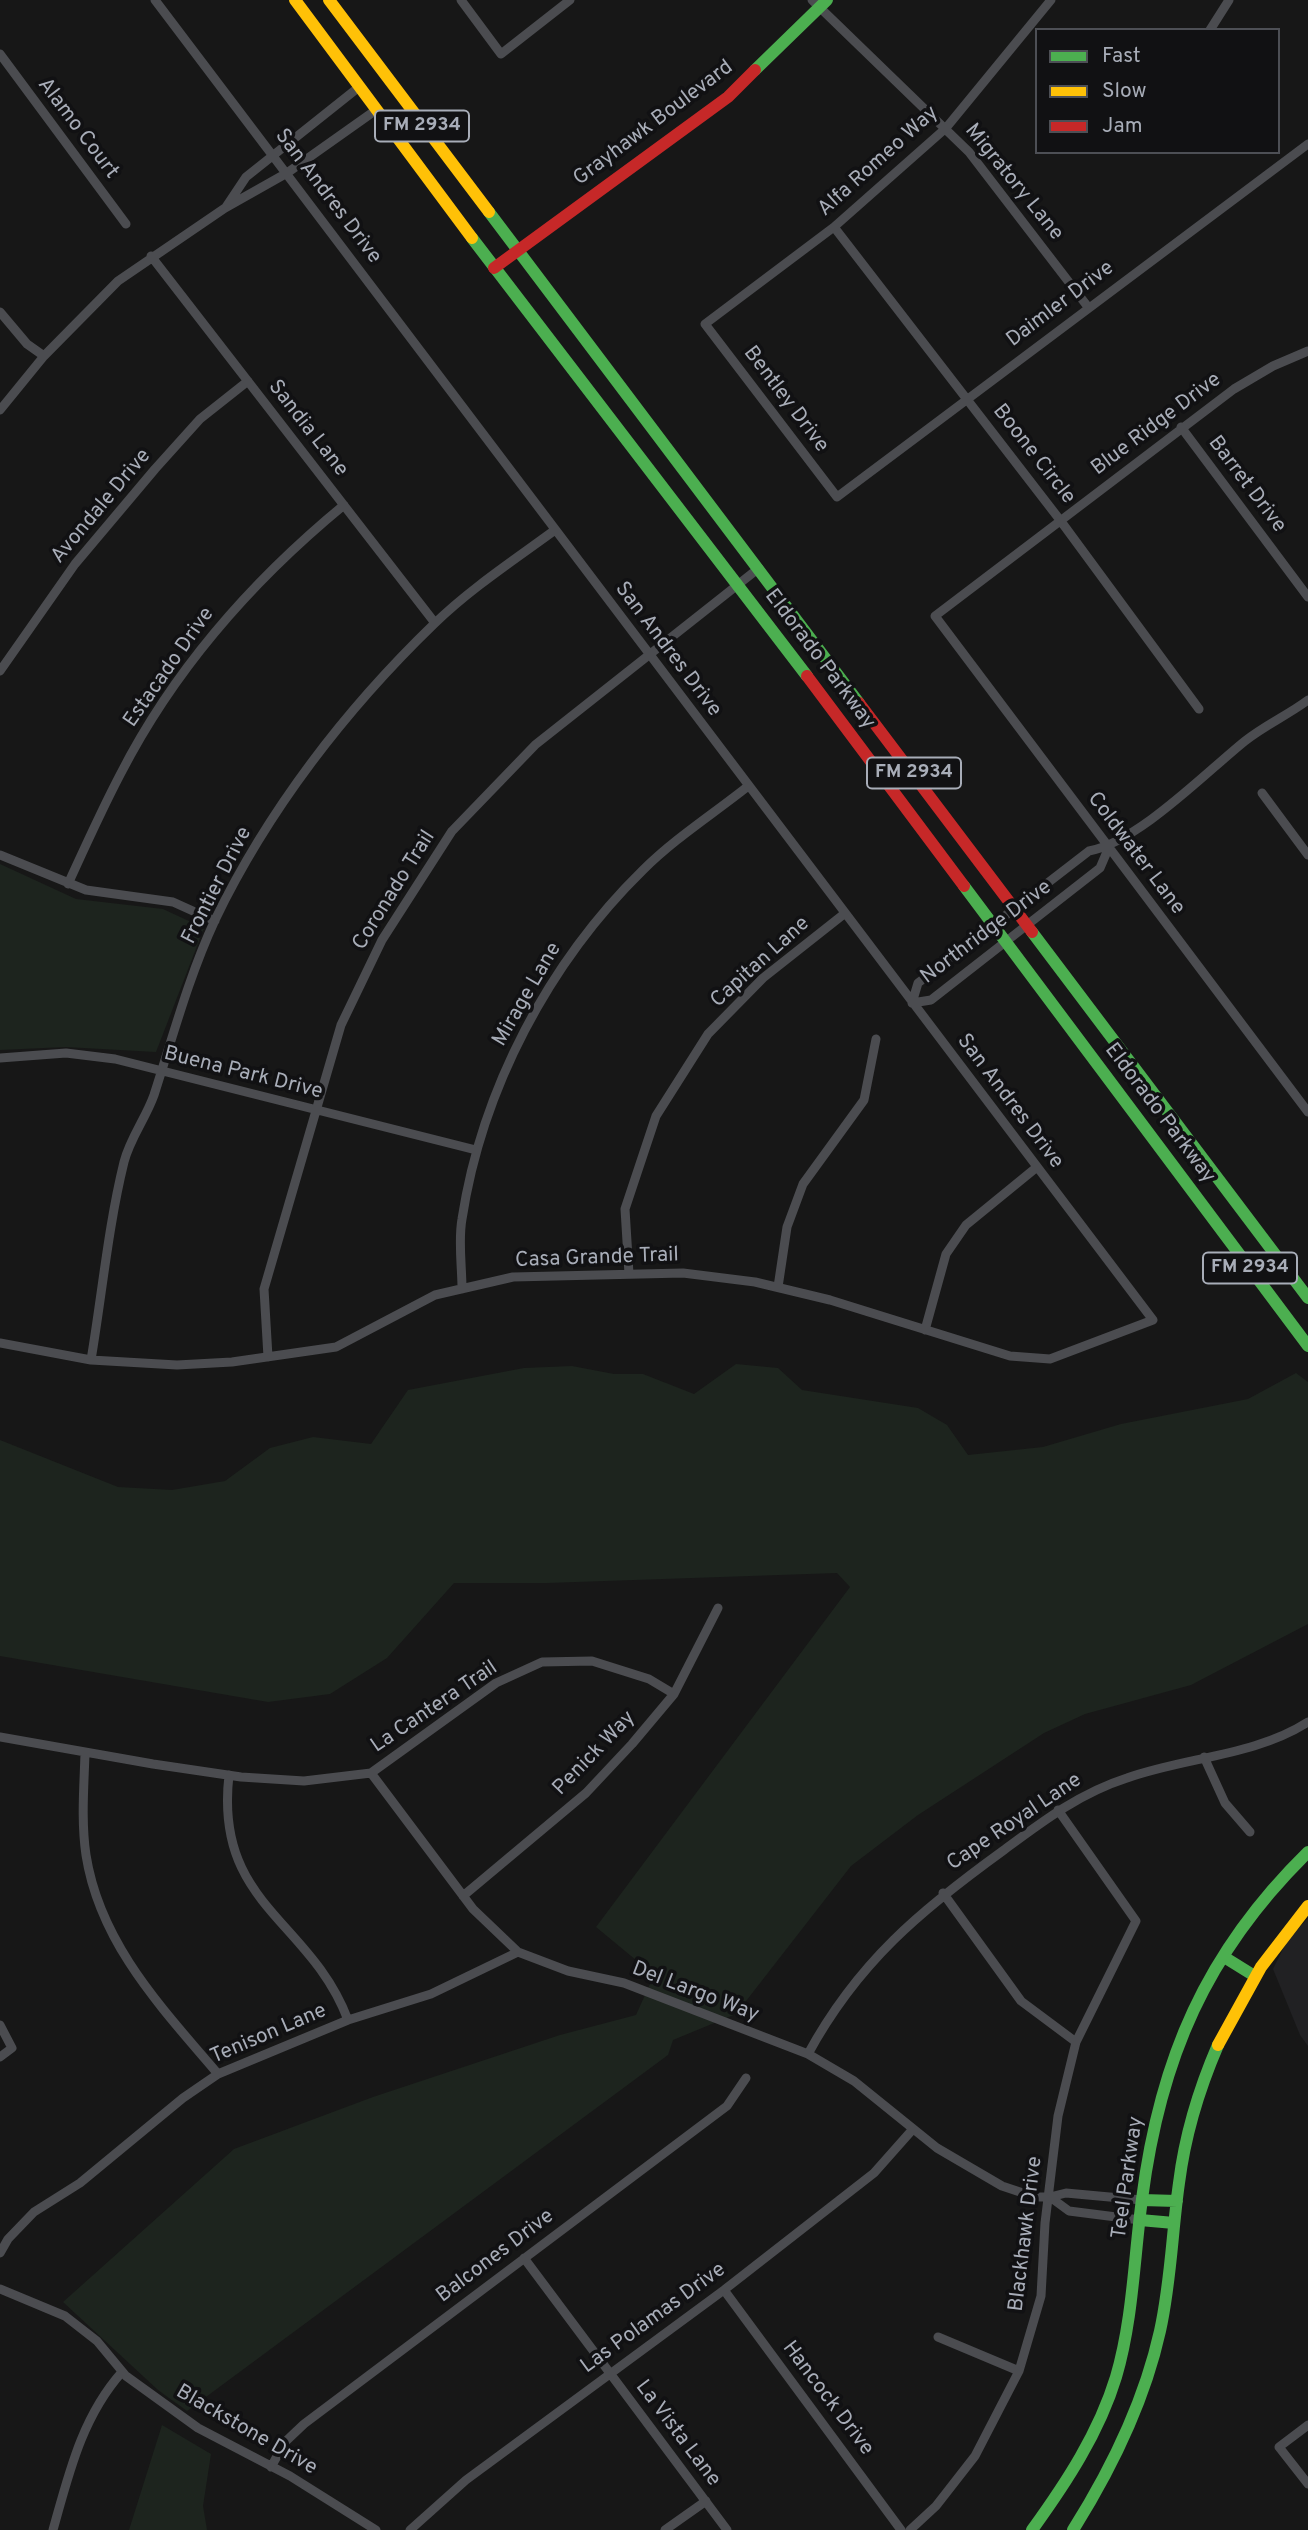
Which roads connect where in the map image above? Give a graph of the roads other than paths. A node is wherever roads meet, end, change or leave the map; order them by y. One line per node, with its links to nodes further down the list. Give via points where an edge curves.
1 (155, 0): 16 (street, San Andres Drive)
2 (295, 0): 12 (main road, Eldorado Parkway / FM 2934)
3 (329, 0): 21 (main road, Eldorado Parkway / FM 2934)
4 (461, 0): 5 (street, via 501,54)
5 (570, 0)
6 (1051, 0): 10 (street, Alfa Romeo Way)
7 (1229, 0): 9 (street)
8 (820, 2): 14 (street, Migratory Lane); 21 (main road, Grayhawk Boulevard, via 728,97)
9 (1211, 28)
10 (1033, 31): 14 (street, Alfa Romeo Way)
11 (0, 54): 19 (street, Alamo Court)
12 (359, 87): 13 (main road, Eldorado Parkway / FM 2934); 16 (street)
13 (376, 110): 17 (street); 23 (main road, Eldorado Parkway / FM 2934)
14 (946, 128): 20 (street, Alfa Romeo Way); 24 (street, Migratory Lane)
15 (1308, 144): 24 (street, Daimler Drive)
16 (274, 154): 17 (street, San Andres Drive); 18 (street, via 246,177)
17 (287, 173): 18 (street); 36 (street, San Andres Drive)
18 (225, 208): 22 (street)
19 (126, 224)
20 (834, 227): 26 (street, Alfa Romeo Way); 30 (street, Boone Circle)
21 (516, 252): 23 (main road, Grayhawk Boulevard); 37 (main road, Eldorado Parkway / FM 2934)
22 (151, 256): 28 (street, via 118,281); 29 (street, Sandia Lane)
23 (495, 268): 38 (main road, Eldorado Parkway / FM 2934)
24 (1088, 307): 30 (street, Daimler Drive)
25 (0, 312): 28 (street, via 27,344)
26 (705, 324): 33 (street, Bentley Drive)
27 (1308, 351): 32 (street, Blue Ridge Drive, via 1273,366)
28 (44, 356): 31 (street)
29 (248, 381): 34 (street, Sandia Lane); 43 (street, Avondale Drive, via 200,419 155,469 75,564)
30 (966, 398): 33 (street, Daimler Drive); 35 (street, Boone Circle)
31 (0, 410)
32 (1181, 427): 35 (street, Blue Ridge Drive); 39 (street, Barret Drive)
33 (837, 497)
34 (344, 505): 41 (street, Sandia Lane); 51 (street, Estacado Drive, via 295,545 234,607 177,681 121,771)
35 (1060, 520): 40 (street, Blue Ridge Drive); 45 (street, Boone Circle)
36 (555, 530): 41 (street, Frontier Drive); 42 (street, San Andres Drive)
37 (759, 568): 38 (street, Coronado Trail); 52 (main road, Eldorado Parkway / FM 2934)
38 (738, 584): 42 (street, Coronado Trail); 55 (main road, Eldorado Parkway / FM 2934)
39 (1308, 597)
40 (935, 616): 48 (street, Coldwater Lane)
41 (435, 623): 54 (street, Frontier Drive, via 362,700 300,777)
42 (648, 654): 46 (street, San Andres Drive); 62 (street, Coronado Trail, via 535,745 452,831 376,952 341,1025)
43 (0, 671)
44 (1308, 700): 48 (street, Northridge Drive, via 1247,739 1188,790)
45 (1199, 709)
46 (747, 787): 53 (street, San Andres Drive); 64 (street, Mirage Lane, via 643,869 574,950 517,1041)
47 (1262, 793): 50 (street)
48 (1109, 847): 52 (street, Northridge Drive, via 1088,851); 56 (street, Northridge Drive, via 1100,868); 63 (street, Coldwater Lane)
49 (0, 855): 51 (street)
50 (1308, 855)
51 (68, 884): 54 (street, via 173,902)
52 (1015, 908): 55 (street, Northridge Drive); 56 (main road, Eldorado Parkway / FM 2934)
53 (844, 914): 58 (street, San Andres Drive); 66 (street, Capitan Lane, via 764,978 708,1034 656,1116 625,1209)
54 (215, 921): 61 (street, Frontier Drive)
55 (993, 925): 57 (main road, Eldorado Parkway / FM 2934); 58 (street, Northridge Drive, via 918,983)
56 (1028, 925): 57 (street, Northridge Drive); 69 (main road, Eldorado Parkway / FM 2934)
57 (1006, 942): 58 (street, Northridge Drive, via 931,1000); 73 (main road, Eldorado Parkway / FM 2934)
58 (912, 1003): 65 (street, San Andres Drive)
59 (876, 1039): 67 (street, via 864,1100 803,1184 787,1227)
60 (0, 1058): 61 (street, Buena Park Drive, via 66,1053 115,1059)
61 (160, 1072): 62 (street, Buena Park Drive); 75 (street, Frontier Drive, via 124,1160)
62 (317, 1110): 64 (street, Buena Park Drive); 74 (street, Coronado Trail, via 264,1289)
63 (1308, 1112)
64 (476, 1150): 68 (street, Mirage Lane, via 461,1222)
65 (1037, 1167): 70 (street, San Andres Drive); 71 (street, via 966,1225 952,1244)
66 (629, 1274): 67 (street, Casa Grande Trail, via 683,1273); 68 (street, Casa Grande Trail, via 513,1277)
67 (778, 1287): 71 (street, Casa Grande Trail)
68 (462, 1289): 74 (street, Casa Grande Trail, via 435,1295 336,1347)
69 (1308, 1298)
70 (1153, 1320): 71 (street, Casa Grande Trail, via 1050,1359 1010,1356)
71 (925, 1330)
72 (0, 1343): 75 (street, Casa Grande Trail)
73 (1308, 1346)
74 (268, 1357): 75 (street, Casa Grande Trail, via 177,1365)
75 (91, 1360)
76 (718, 1608): 77 (street, Penick Way)
77 (674, 1694): 82 (street, La Cantera Trail, via 649,1679 592,1661 542,1662 496,1683); 88 (street, Penick Way, via 586,1793)
78 (1308, 1722): 81 (street, Cape Royal Lane, via 1273,1741)
79 (0, 1737): 80 (street, La Cantera Trail)
80 (85, 1753): 83 (street, La Cantera Trail); 98 (street, via 86,1857 112,1935 152,1996)
81 (1204, 1757): 84 (street, Cape Royal Lane, via 1119,1780); 85 (street, via 1225,1803)
82 (370, 1773): 83 (street, La Cantera Trail, via 304,1781); 88 (street, Del Largo Way)
83 (229, 1774): 93 (street, via 228,1835 240,1870 339,1995)
84 (1058, 1810): 87 (street, Cape Royal Lane); 95 (street, Blackhawk Drive, via 1136,1921)
85 (1250, 1832)
86 (1308, 1852): 91 (main road, Teel Parkway, via 1249,1920)
87 (943, 1893): 95 (street, via 1021,2001); 96 (street, Cape Royal Lane, via 890,1941 848,1990)
88 (463, 1896): 90 (street, Del Largo Way)
89 (1308, 1906): 92 (main road)
90 (518, 1952): 93 (street, Tenison Lane, via 431,1994); 96 (street, Del Largo Way, via 555,1967 624,1983)
91 (1224, 1957): 92 (main road); 102 (main road, Teel Parkway, via 1201,1993 1162,2090)
92 (1253, 1975): 103 (main road, via 1191,2116)
93 (348, 2020): 98 (street, Tenison Lane)
94 (0, 2025): 97 (street, via 12,2048)
95 (1076, 2042): 101 (street, Blackhawk Drive, via 1058,2116)
96 (808, 2054): 100 (street, Del Largo Way, via 854,2081)
97 (0, 2057)
98 (218, 2074): 106 (street, Tenison Lane, via 80,2183 34,2212)
99 (746, 2078): 107 (street, Balcones Drive, via 727,2106)
100 (913, 2129): 101 (street, Del Largo Way, via 1002,2186); 109 (street, Las Polamas Drive, via 874,2173)
101 (1050, 2197): 102 (street, Del Largo Way, via 1066,2193); 104 (street, Del Largo Way, via 1069,2211); 111 (street, Blackhawk Drive, via 1041,2296)
102 (1142, 2200): 103 (main road); 104 (main road, Teel Parkway)
103 (1177, 2201): 105 (main road)
104 (1140, 2220): 105 (main road); 125 (main road, Teel Parkway, via 1133,2296 1108,2401 1071,2473)
105 (1174, 2223): 126 (main road, via 1161,2330 1141,2401 1112,2469)
106 (0, 2253)
107 (524, 2258): 113 (street, La Vista Lane); 115 (street, Balcones Drive, via 304,2424 285,2442)
108 (0, 2289): 112 (street, Blackstone Drive, via 65,2316 97,2341)
109 (724, 2290): 113 (street, Las Polamas Drive); 123 (street, Hancock Drive)
110 (938, 2337): 111 (street)
111 (1019, 2371): 124 (street, Blackhawk Drive, via 975,2456 936,2506)
112 (122, 2372): 115 (street, Blackstone Drive, via 198,2428); 118 (street, via 86,2424)
113 (610, 2373): 117 (street, La Vista Lane); 120 (street, Las Polamas Drive, via 466,2480)
114 (1308, 2426): 116 (street, via 1279,2447)
115 (271, 2467): 119 (street, Blackstone Drive)
116 (1308, 2484)
117 (706, 2501): 121 (street); 122 (street, La Vista Lane)
118 (53, 2530)
119 (376, 2530)
120 (410, 2530)
121 (665, 2530)
122 (727, 2530)
123 (901, 2530)
124 (910, 2530)
125 (1032, 2530)
126 (1073, 2530)

